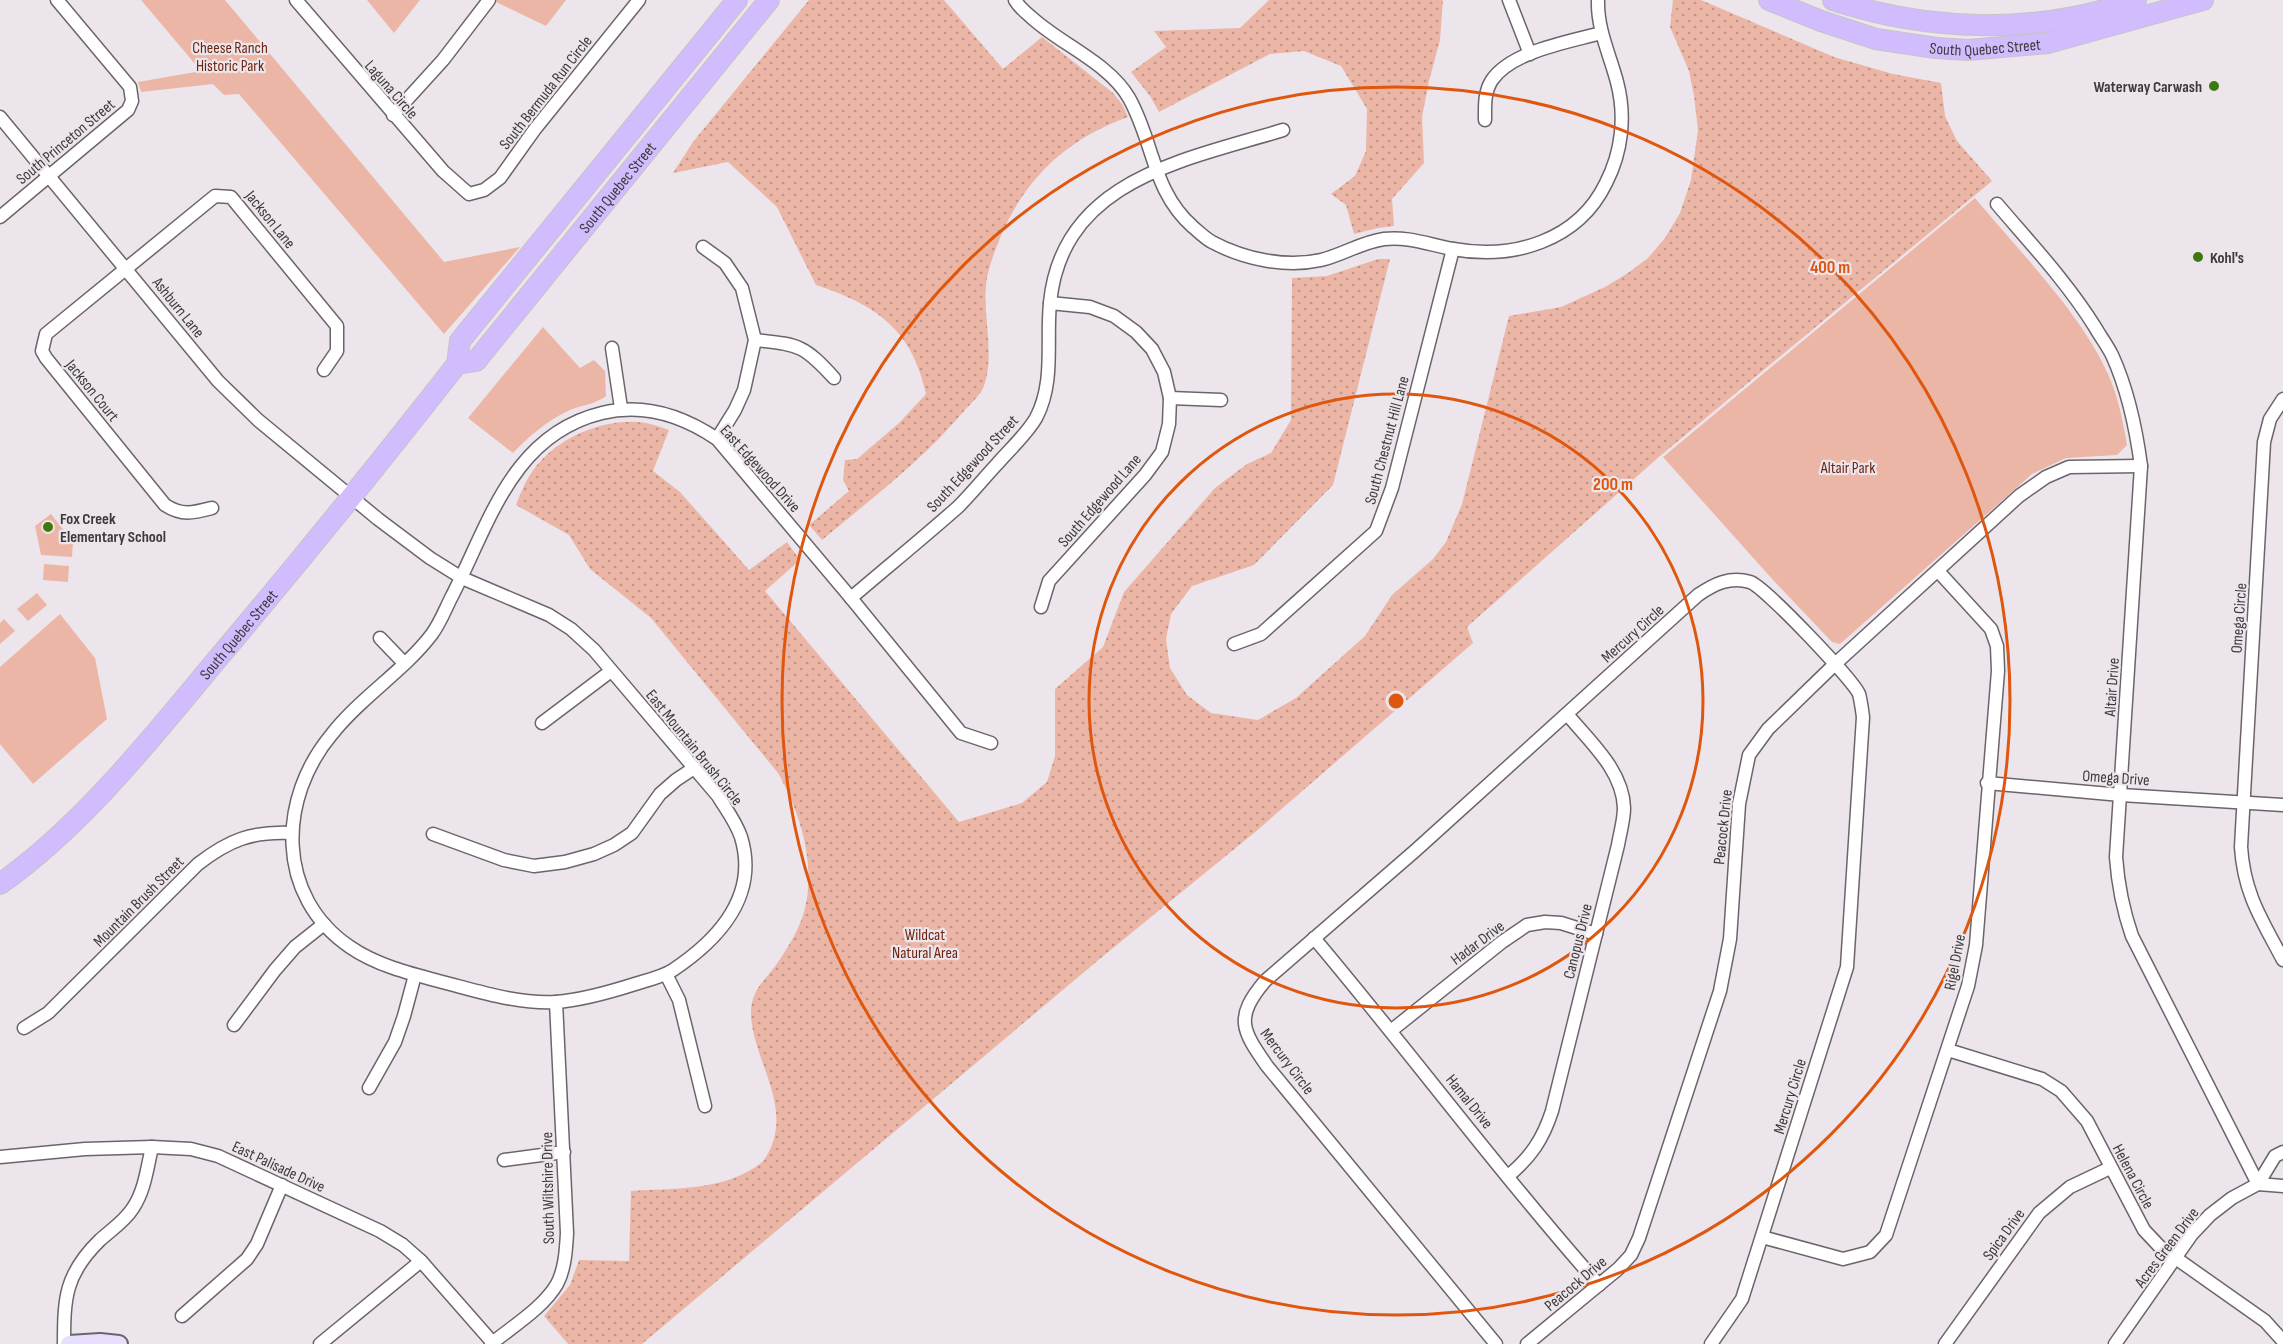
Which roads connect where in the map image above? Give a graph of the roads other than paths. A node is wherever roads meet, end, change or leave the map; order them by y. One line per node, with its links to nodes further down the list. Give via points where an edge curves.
1 (57, 0): 21 (street, South Princeton Street, via 130,87 132,95 128,110)
2 (296, 0): 16 (street, Laguna Circle)
3 (489, 0): 16 (street, via 444,60)
4 (639, 0): 22 (street, South Bermuda Run Circle, via 500,178 484,190)
5 (737, 0): 31 (main road, South Quebec Street, via 460,341)
6 (769, 0): 31 (main road, South Quebec Street, via 476,361)
7 (1015, 0): 20 (street, via 1039,24 1110,75 1128,97)
8 (1509, 0): 15 (street)
9 (1598, 0): 14 (street)
10 (1769, 0): 13 (main road, South Quebec Street, via 1876,39 1968,50 2048,43)
11 (1833, 0): 12 (main road, South Quebec Street, via 1903,19 1985,26 2056,20)
12 (2136, 0)
13 (2203, 0)
14 (1601, 33): 15 (street); 26 (street, via 1617,82 1622,124 1615,163 1593,204 1553,237 1527,248 1498,253)
15 (1530, 54): 18 (street, via 1492,79 1486,95)
16 (393, 115): 22 (street, Laguna Circle)
17 (0, 117): 21 (street, Ashburn Lane)
18 (1485, 120)
19 (1283, 130): 20 (street, South Edgewood Street)
20 (1156, 169): 26 (street, via 1168,199 1210,241 1261,259 1291,264 1322,260 1382,239 1404,238); 28 (street, South Edgewood Street, via 1109,196 1076,229 1055,272)
21 (49, 176): 24 (street, South Princeton Street); 27 (street, Ashburn Lane)
22 (469, 194)
23 (1996, 204): 39 (street, Altair Drive, via 2070,290 2111,353 2136,428)
24 (0, 217)
25 (702, 247): 29 (street, via 725,263 742,288)
26 (1453, 249): 47 (street, South Chestnut Hill Lane, via 1392,488 1376,531 1261,634)
27 (127, 268): 32 (street, Jackson Lane, via 215,196 231,197 337,326 338,351); 40 (street, Ashburn Lane, via 218,381 258,420); 41 (street, Jackson Court, via 50,330 42,351 165,505 190,514)
28 (1050, 303): 34 (street, South Edgewood Lane, via 1090,307 1114,316 1136,332 1152,349 1164,372); 44 (street, South Edgewood Street, via 1048,379 1035,419 959,506)
29 (755, 340): 33 (street, via 796,345 812,354); 38 (street, via 744,390)
30 (612, 348): 37 (street)
31 (457, 364): 40 (main road, South Quebec Street)
32 (324, 370)
33 (834, 378)
34 (1170, 398): 36 (street); 45 (street, South Edgewood Lane, via 1162,452 1049,582)
35 (2283, 399): 57 (street, Omega Circle, via 2270,419 2264,442)
36 (1221, 400)
37 (621, 408): 38 (street, East Edgewood Drive, via 678,418); 43 (street, East Edgewood Drive, via 574,422 534,450 516,470)
38 (717, 439): 44 (street, East Edgewood Drive)
39 (2141, 466): 42 (street, Peacock Drive, via 2069,467 2046,477 2019,496); 56 (street, Altair Drive)
40 (353, 497): 43 (street, East Mountain Brush Circle, via 430,558); 61 (main road, South Quebec Street, via 130,764 55,838)
41 (212, 508)
42 (1938, 571): 49 (street, Peacock Drive); 55 (street, Rigel Drive, via 1991,629 1997,646)
43 (462, 578): 48 (street, East Mountain Brush Circle, via 433,633); 50 (street, East Mountain Brush Circle, via 549,615 571,629)
44 (851, 598): 53 (street, East Edgewood Drive, via 961,734)
45 (1041, 607)
46 (380, 638): 48 (street)
47 (1234, 644)
48 (404, 663): 59 (street, East Mountain Brush Circle, via 333,731 312,759 294,809)
49 (1835, 664): 51 (street, Mercury Circle, via 1764,590 1751,582 1716,583); 85 (street, Mercury Circle, via 1859,693 1863,717 1847,967); 88 (street, Peacock Drive, via 1768,729 1749,755 1738,804 1730,939 1720,991 1639,1238 1631,1255)
50 (611, 671): 52 (street); 54 (street, East Mountain Brush Circle)
51 (1567, 714): 63 (street, Canopus Drive, via 1615,774 1624,808); 64 (street, Mercury Circle)
52 (542, 723)
53 (991, 743)
54 (693, 768): 60 (street, via 660,794 632,833 594,854 565,862 534,866 504,860); 66 (street, East Mountain Brush Circle, via 731,816 741,838 744,885 736,906 717,934 698,954)
55 (1987, 783): 56 (street, Omega Drive); 72 (street, Rigel Drive, via 1976,945)
56 (2121, 795): 57 (street, Omega Drive); 82 (street, Altair Drive, via 2117,869 2122,907 2132,936)
57 (2242, 803): 58 (street); 65 (street, Omega Circle, via 2243,873 2253,903)
58 (2283, 805)
59 (292, 833): 62 (street, East Mountain Brush Circle, via 307,901); 70 (street, Mountain Brush Street, via 268,832 220,847 198,864 48,1013)
60 (434, 834)
61 (3, 877)
62 (324, 924): 67 (street, East Mountain Brush Circle, via 348,946 374,961); 69 (street, via 295,947)
63 (1596, 934): 71 (street, Hadar Drive, via 1561,923 1527,925); 81 (street, Canopus Drive, via 1546,1131 1525,1162)
64 (1314, 938): 71 (street, Hamal Drive); 96 (street, Mercury Circle, via 1252,996 1245,1013 1247,1037)
65 (2283, 960)
66 (666, 974): 68 (street, East Mountain Brush Circle, via 598,995); 74 (street, via 679,1000)
67 (415, 975): 68 (street, East Mountain Brush Circle, via 491,995); 73 (street, via 395,1042)
68 (556, 1002): 76 (street, South Wiltshire Drive)
69 (234, 1024)
70 (24, 1028)
71 (1392, 1030): 81 (street, Hamal Drive)
72 (1948, 1050): 80 (street, Helena Circle, via 2042,1079 2061,1091 2086,1121); 85 (street, Rigel Drive, via 1886,1235 1870,1252 1843,1259)
73 (369, 1088)
74 (705, 1106)
75 (152, 1148): 78 (street, East Palisade Drive); 83 (street, East Palisade Drive, via 191,1149 218,1156); 92 (street, via 142,1192 132,1211 99,1241 72,1276 66,1296)
76 (564, 1152): 79 (street); 91 (street, South Wiltshire Drive, via 567,1233 565,1260 557,1283 544,1300)
77 (2283, 1152): 82 (street, via 2275,1156)
78 (0, 1157)
79 (504, 1160)
80 (2110, 1168): 86 (street, Helena Circle, via 2144,1230 2160,1248); 99 (street, Spica Drive, via 2070,1187 2039,1213)
81 (1508, 1176): 88 (street, Hamal Drive)
82 (2258, 1184): 84 (street); 86 (street, Acres Green Drive, via 2210,1215)
83 (282, 1185): 87 (street, East Palisade Drive, via 380,1231); 89 (street, via 247,1259)
84 (2283, 1186)
85 (1762, 1237): 98 (street, Mercury Circle, via 1742,1299)
86 (2176, 1258): 90 (street, Helena Circle, via 2265,1321); 100 (street, Acres Green Drive)
87 (421, 1261): 91 (street, East Palisade Drive); 95 (street)
88 (1599, 1284): 97 (street, Peacock Drive)
89 (182, 1316)
90 (2283, 1341)
91 (492, 1343)
92 (64, 1344)
93 (69, 1344): 94 (street)
94 (119, 1344)
95 (320, 1344)
96 (1496, 1344)
97 (1527, 1344)
98 (1711, 1344)
99 (1945, 1344)
100 (2115, 1344)

